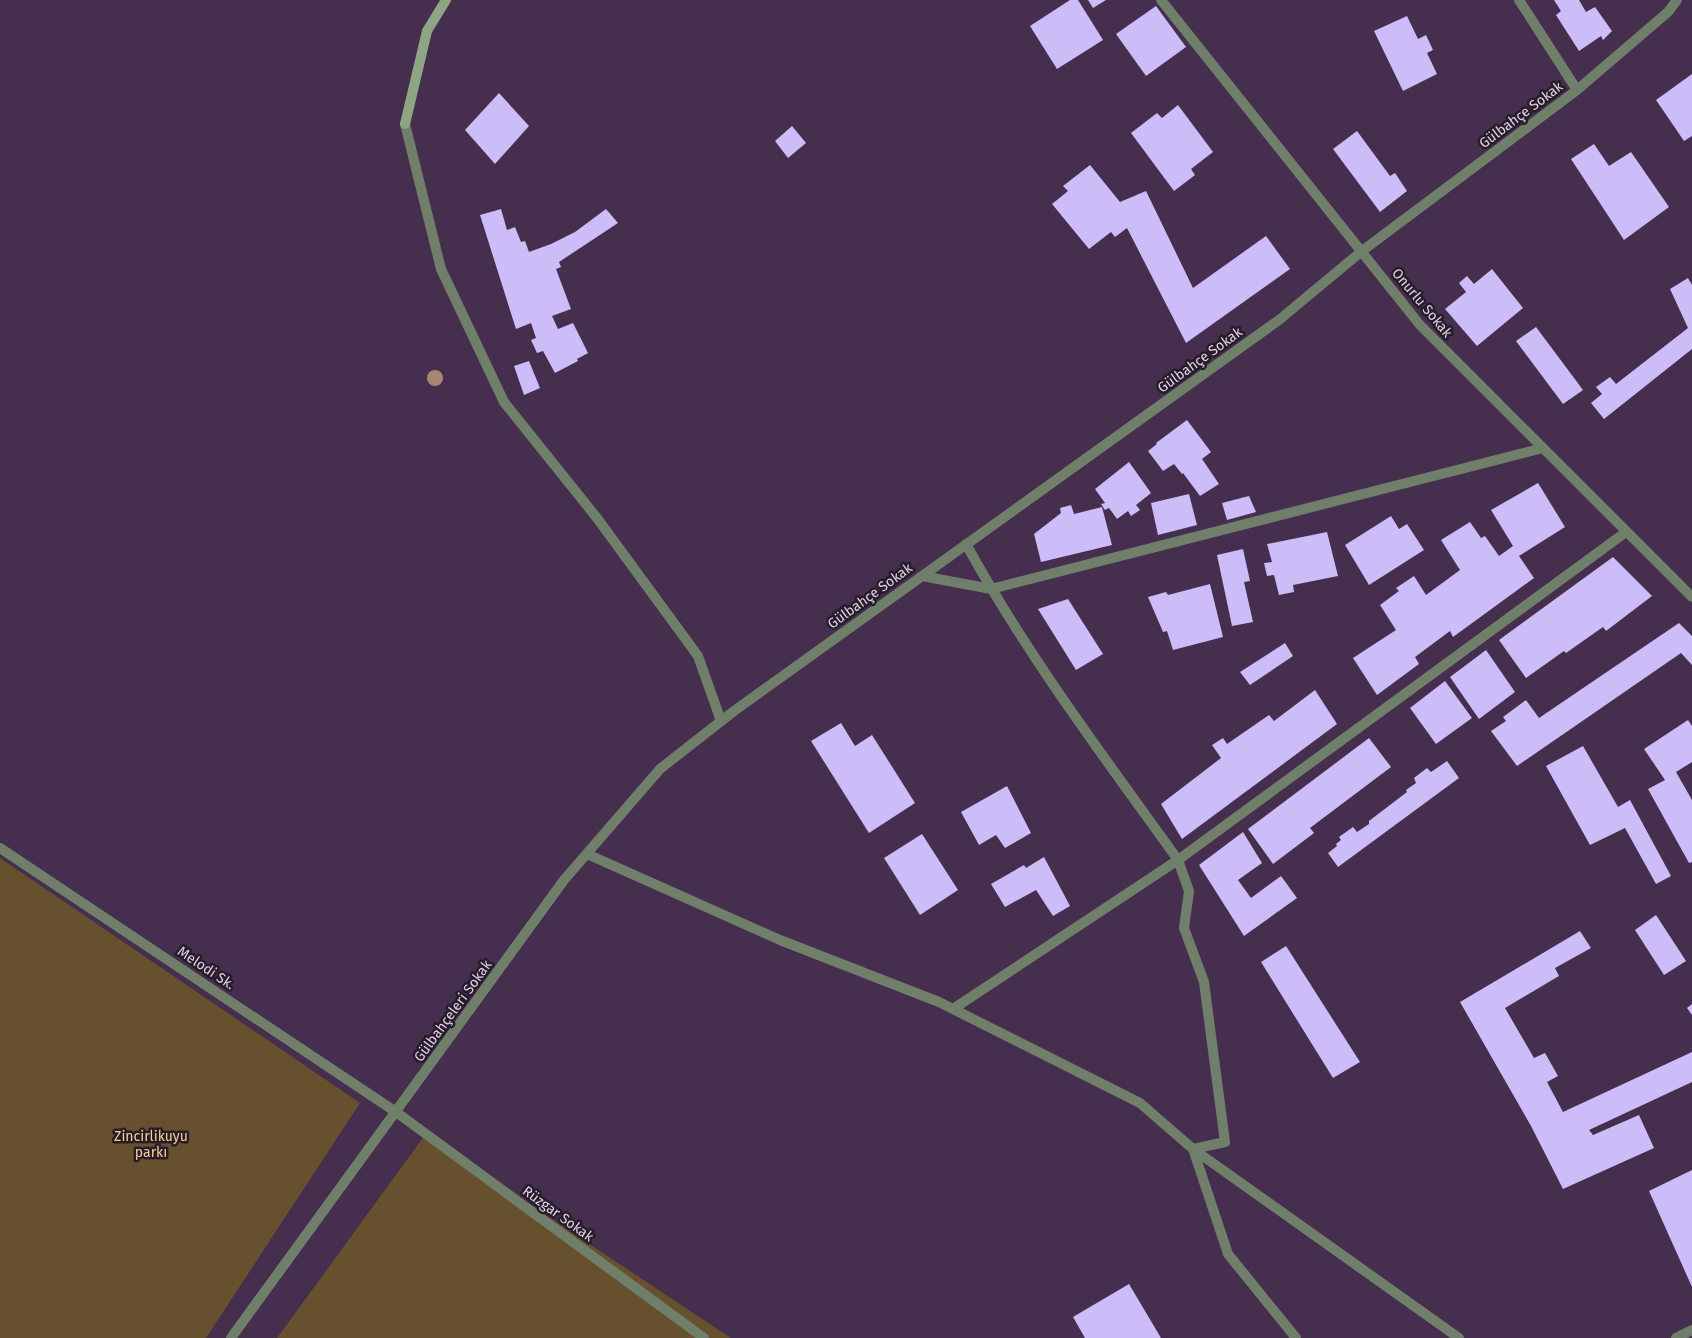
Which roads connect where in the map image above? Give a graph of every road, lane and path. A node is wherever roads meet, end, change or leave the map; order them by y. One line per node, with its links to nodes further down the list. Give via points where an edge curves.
1 (446, 0): 13 (street, via 427,31 405,124 441,269 504,402 597,518 698,656)
2 (1161, 0): 6 (street, Onurlu Sokak)
3 (1519, 0): 5 (street)
4 (1677, 0): 5 (street, Gülbahçe Sokak, via 1668,12)
5 (1578, 90): 6 (street, Gülbahçe Sokak)
6 (1362, 251): 7 (street, Onurlu Sokak, via 1420,325); 9 (street, Gülbahçe Sokak, via 1279,320)
7 (1543, 448): 8 (street, Onurlu Sokak); 11 (street)
8 (1626, 532): 12 (street, Onurlu Sokak); 16 (street)
9 (966, 544): 10 (street, Gülbahçe Sokak); 11 (street)
10 (922, 576): 11 (street); 13 (street, Gülbahçe Sokak)
11 (991, 589): 16 (street, via 1047,675)
12 (1692, 597)
13 (721, 721): 15 (street, Gülbahçeleri Sokak, via 660,768)
14 (0, 848): 18 (street, Melodi Sk.)
15 (586, 854): 17 (street, via 780,940); 18 (street, Gülbahçeleri Sokak)
16 (1178, 860): 17 (street); 19 (street, via 1190,891 1184,928 1204,982 1225,1142)
17 (953, 1009): 19 (street, via 1140,1103)
18 (396, 1112): 21 (street, Gülbahçeleri Sokak); 22 (street, Rüzgar Sokak)
19 (1193, 1149): 23 (street, via 1228,1254); 24 (street)
20 (1692, 1330): 25 (street)
21 (231, 1338)
22 (704, 1338)
23 (1296, 1338)
24 (1459, 1338)
25 (1676, 1338)

